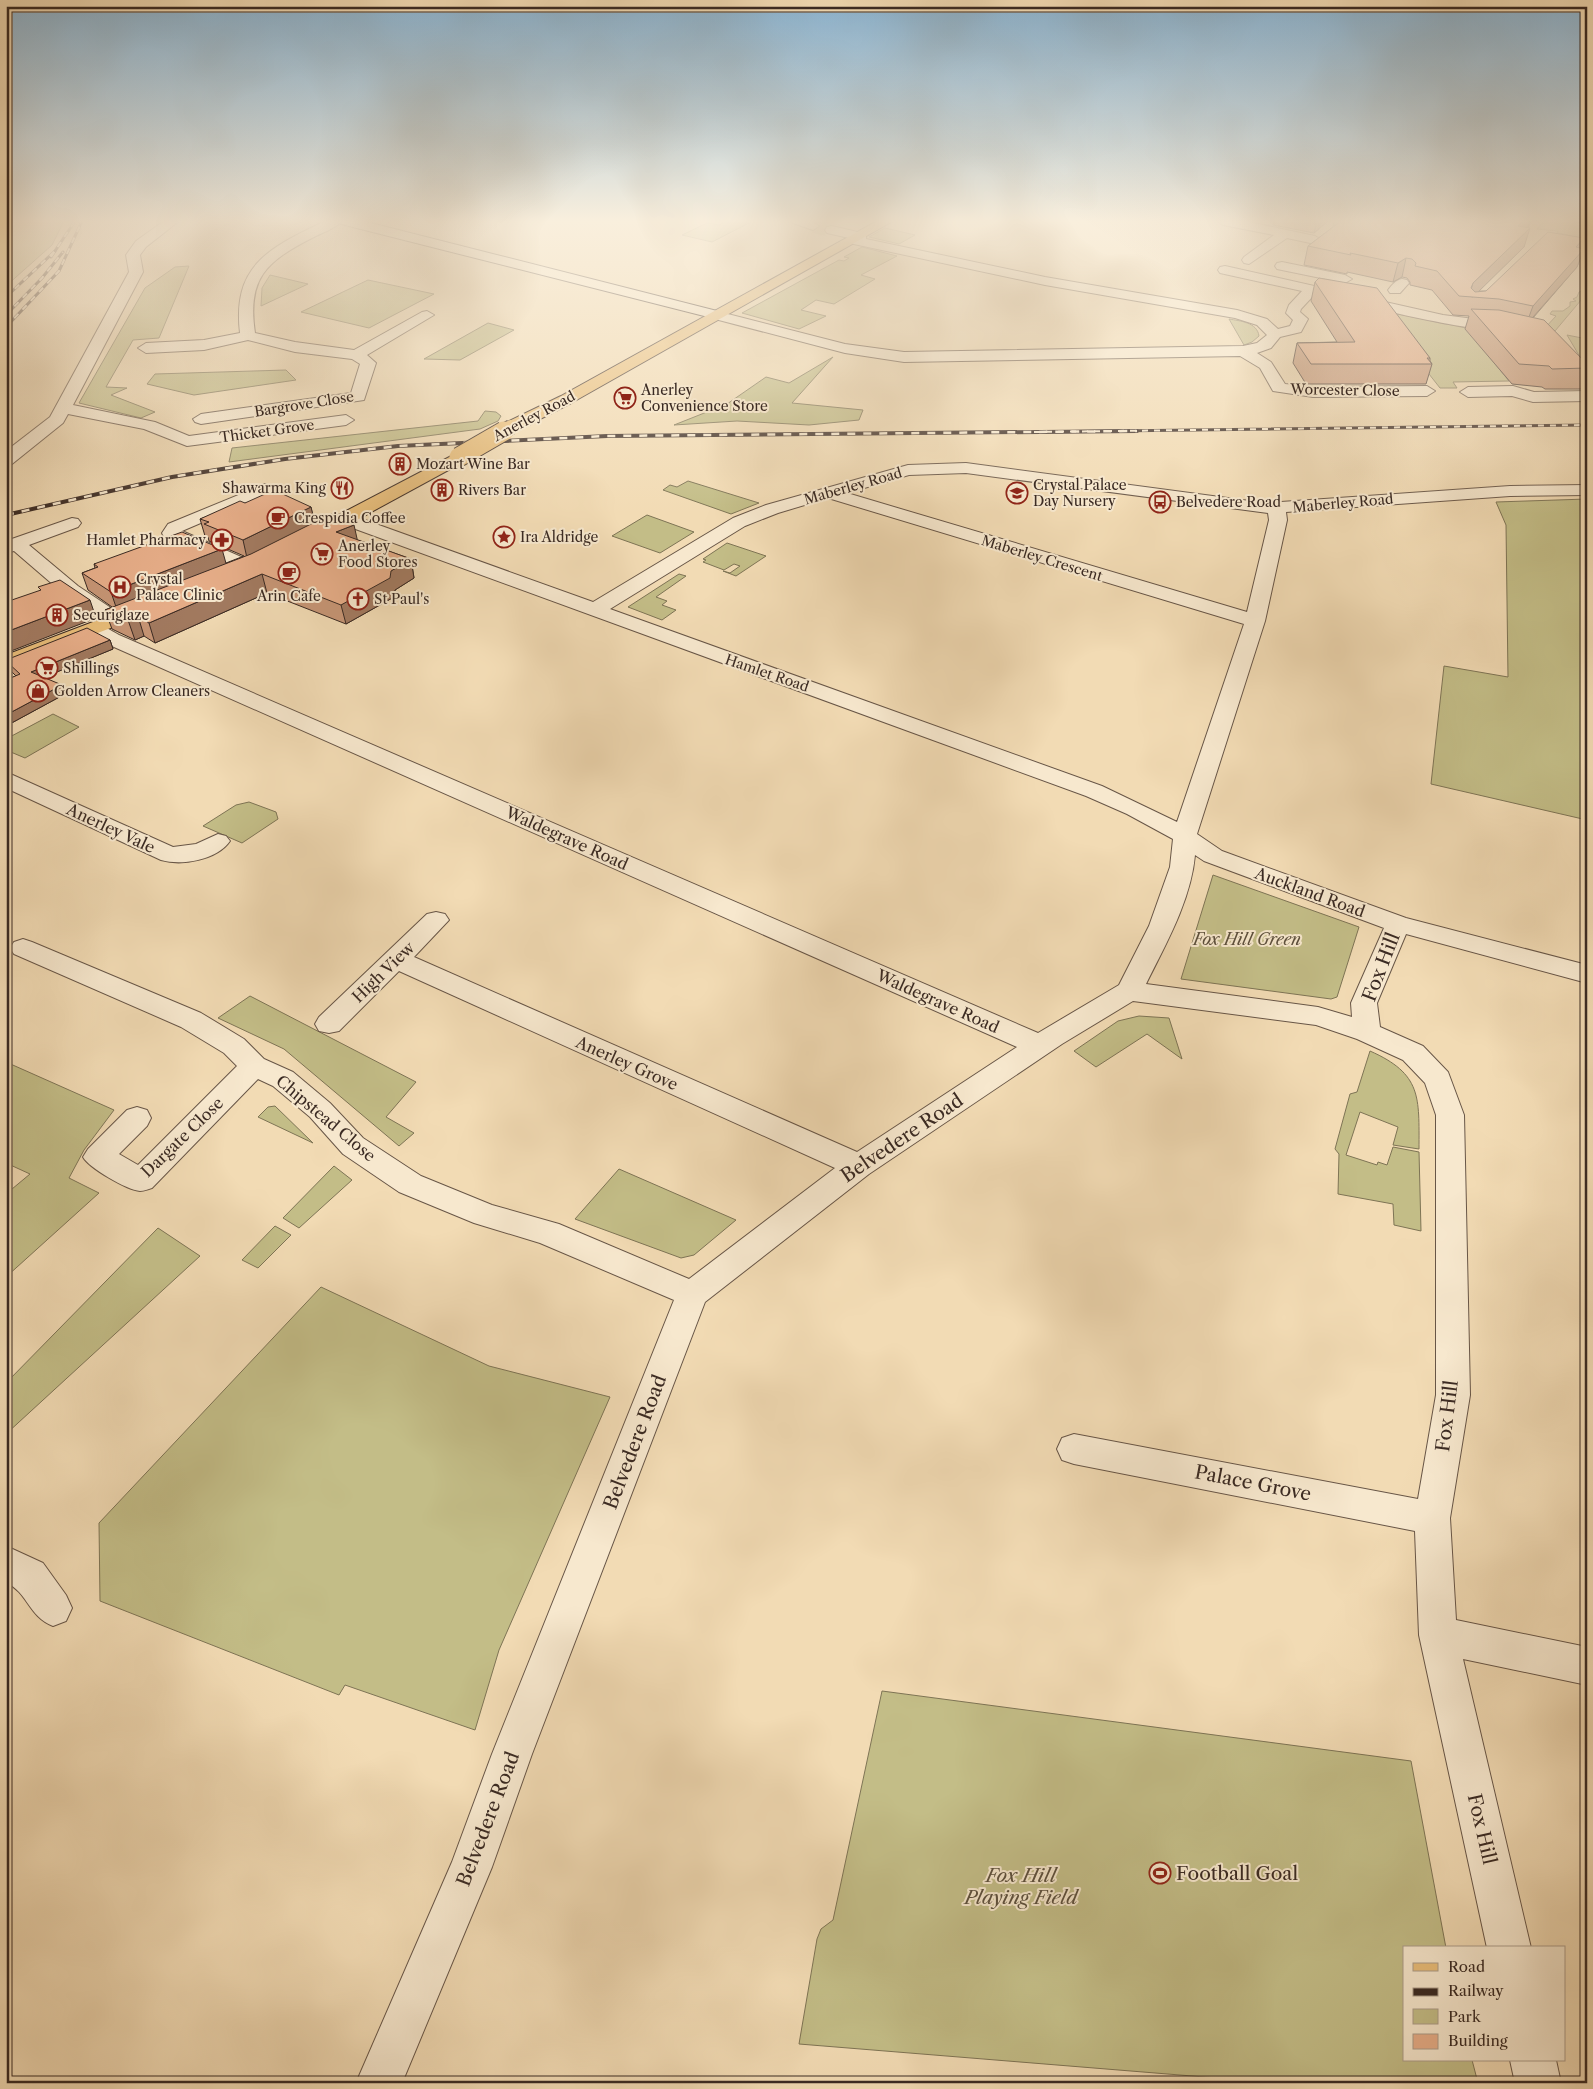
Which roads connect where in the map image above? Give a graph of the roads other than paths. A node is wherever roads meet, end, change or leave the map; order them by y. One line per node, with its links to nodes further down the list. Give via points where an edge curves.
1 (111, 318): 18 (street)
2 (244, 318): 11 (street)
3 (421, 318): 14 (street)
4 (710, 318): 26 (main road, Anerley Road, bridge)
5 (730, 318): 13 (street, via 845,348 904,357)
6 (1251, 318): 10 (street, via 1262,322)
7 (1300, 318): 10 (street, via 1296,329)
8 (1443, 318): 9 (street)
9 (1518, 330)
10 (1275, 334): 13 (street, via 1270,343)
11 (248, 336): 12 (street, via 204,346); 14 (street, via 296,347)
12 (146, 348)
13 (1243, 351): 15 (street, Worcester Close, via 1266,365 1279,388 1313,392)
14 (356, 355): 19 (street, Bargrove Close, via 368,364 358,397)
15 (1427, 391)
16 (1468, 392): 17 (street, via 1513,391 1533,397)
17 (1587, 396)
18 (63, 408): 20 (street, Thicket Grove, via 149,424 187,441); 21 (street, via 57,420)
19 (201, 419)
20 (346, 420)
21 (6, 460)
22 (265, 489): 30 (street, via 171,532)
23 (1587, 490): 25 (street, Maberley Road, via 1510,491)
24 (829, 493): 25 (street, Maberley Road, via 908,470 966,468 1244,507); 33 (street, Maberley Road, via 731,526); 35 (street, Maberley Crescent)
25 (1276, 508): 35 (street, via 1278,520)
26 (345, 519): 29 (main road, Anerley Road); 33 (street, Hamlet Road)
27 (72, 523): 28 (street)
28 (11, 545): 34 (street)
29 (292, 546)
30 (255, 563): 31 (main road)
31 (225, 576)
32 (162, 602): 34 (main road)
33 (594, 610): 39 (street, Hamlet Road, via 1094,791)
34 (116, 620): 36 (main road)
35 (1255, 621): 39 (street)
36 (94, 629): 37 (main road); 49 (street, Waldegrave Road)
37 (6, 662)
38 (6, 779): 40 (street, Anerley Vale, via 170,855 202,851)
39 (1185, 836): 42 (street, Auckland Road, via 1214,856); 46 (street, via 1182,867 1162,926)
40 (218, 841)
41 (436, 920): 44 (street, High View)
42 (1398, 924): 45 (street, Auckland Road); 48 (street, Fox Hill, via 1364,1003)
43 (23, 948): 50 (street, Chipstead Close, via 191,1020 234,1046)
44 (396, 959): 47 (street, High View); 52 (street, Anerley Grove)
45 (1587, 974)
46 (1129, 991): 48 (street, via 1318,1016); 49 (street, Belvedere Road)
47 (329, 1024)
48 (1367, 1032): 55 (street, Fox Hill, via 1413,1053 1438,1079 1450,1115 1453,1395)
49 (1041, 1046): 52 (street, Belvedere Road)
50 (254, 1066): 51 (street, Dargate Close, via 141,1180 98,1157); 53 (street, Chipstead Close, via 283,1079 320,1110 353,1146 410,1184 485,1215 548,1233)
51 (136, 1118)
52 (859, 1166): 53 (street, Belvedere Road)
53 (692, 1294): 62 (street, Belvedere Road, via 512,1754 471,1868)
54 (1074, 1449): 55 (street, Palace Grove)
55 (1432, 1518): 58 (street, Fox Hill)
56 (6, 1563): 57 (street, via 30,1575)
57 (53, 1608)
58 (1438, 1635): 59 (street); 60 (street, Fox Hill)
59 (1587, 1666)
60 (1509, 1946)
61 (1533, 2062): 63 (street)
62 (379, 2083)
63 (1538, 2083)

